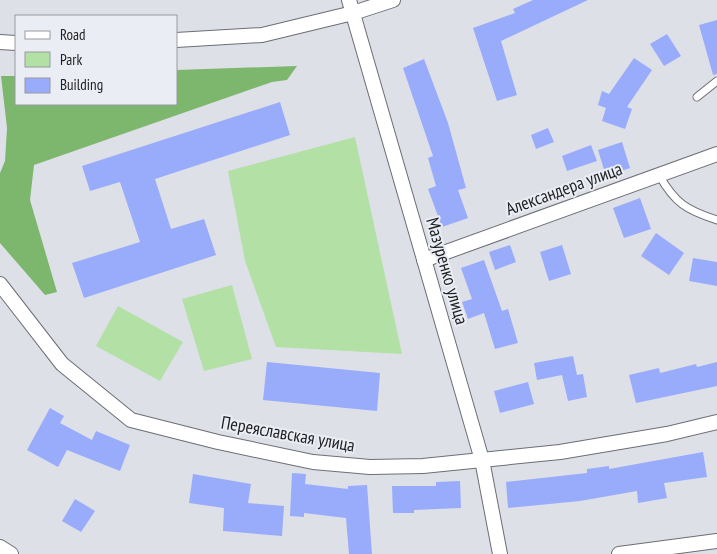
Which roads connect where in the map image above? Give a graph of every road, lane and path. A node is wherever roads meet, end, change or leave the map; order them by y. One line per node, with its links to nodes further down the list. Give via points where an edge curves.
1 (393, 0): 2 (street)
2 (351, 6): 3 (street, via 262,35); 11 (street, Мазуренко улица)
3 (178, 40)
4 (0, 42): 5 (street)
5 (15, 42)
6 (717, 81): 7 (lane)
7 (697, 97)
8 (717, 154): 9 (street, Александера улица)
9 (659, 175): 10 (lane, via 672,198); 11 (street, Александера улица)
10 (717, 220)
11 (424, 260): 14 (street, Мазуренко улица)
12 (0, 284): 14 (street, Переяславская улица, via 62,364 131,420 313,462 370,467)
13 (717, 422): 14 (street, Переяславская улица, via 560,452)
14 (482, 460): 18 (street, Мазуренко улица)
15 (717, 541): 19 (street)
16 (0, 547): 17 (street)
17 (11, 554)
18 (500, 554)
19 (619, 554)

